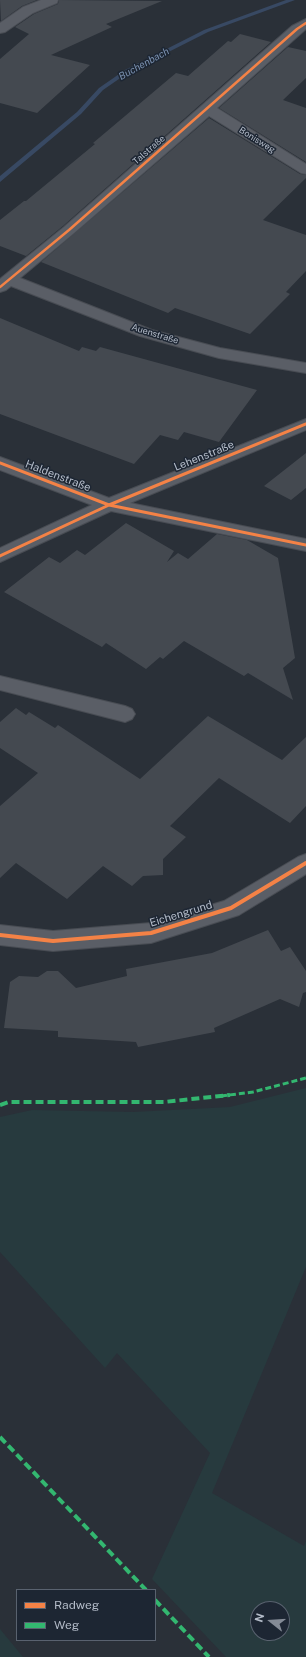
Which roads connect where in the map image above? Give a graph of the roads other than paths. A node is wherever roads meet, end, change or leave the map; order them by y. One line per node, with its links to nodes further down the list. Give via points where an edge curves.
1 (52, 0): 3 (street, via 28,10)
2 (306, 23): 4 (street, Talstraße)
3 (0, 29)
4 (208, 109): 5 (street, Bonisweg); 6 (street, Talstraße)
5 (306, 170)
6 (5, 284): 7 (street, Auenstraße, via 146,333 219,352)
7 (306, 368)
8 (306, 424): 10 (street, Lehenstraße)
9 (0, 463): 10 (street, Haldenstraße)
10 (109, 505): 11 (street); 12 (street, Lehenstraße)
11 (306, 545)
12 (0, 556)
13 (0, 683): 14 (street)
14 (125, 714)
15 (306, 863): 16 (street, Eichengrund, via 231,908 151,933 53,941)
16 (0, 935)

